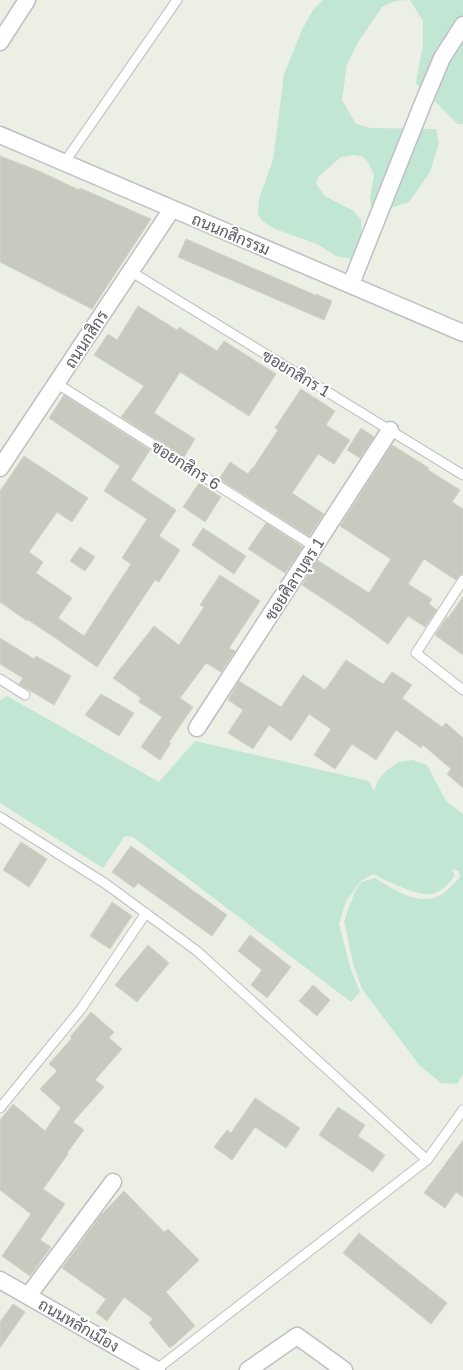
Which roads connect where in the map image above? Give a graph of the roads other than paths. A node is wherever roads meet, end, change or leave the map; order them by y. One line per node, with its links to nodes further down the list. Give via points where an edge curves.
1 (27, 0): 4 (street)
2 (177, 0): 6 (lane)
3 (463, 24): 9 (street, via 442,58)
4 (0, 42)
5 (0, 136): 6 (street, ถนนกสิกรรม)
6 (64, 163): 7 (street, ถนนกสิกรรม)
7 (172, 209): 8 (street, ถนนกสิกร); 9 (street, ถนนกสิกรรม)
8 (130, 271): 11 (street, ถนนกสิกร); 12 (lane, ซอยกสิกร 1)
9 (351, 284): 10 (street, ถนนกสิกรรม)
10 (463, 333)
11 (56, 383): 13 (street, ถนนกสิกร); 15 (lane, ซอยกสิกร 6)
12 (390, 430): 14 (lane, ซอยกสิกร 1); 15 (street, ซอยศิลาบุตร 1)
13 (0, 468)
14 (463, 475)
15 (315, 547): 20 (street, ซอยศิลาบุตร 1)
16 (463, 580): 18 (lane, via 416,653)
17 (0, 679): 19 (lane)
18 (463, 690)
19 (25, 695)
20 (196, 728)
21 (0, 817): 22 (lane)
22 (146, 913): 23 (lane, via 81,1009); 25 (lane, via 197,951)
23 (0, 1107)
24 (463, 1110): 25 (lane)
25 (427, 1160): 29 (lane)
26 (113, 1182): 28 (street)
27 (0, 1280): 28 (street, ถนนหลักเมือง)
28 (28, 1296): 29 (street, ถนนหลักเมือง)
29 (157, 1370)
30 (248, 1370): 31 (street, via 296,1336)
31 (344, 1370)

